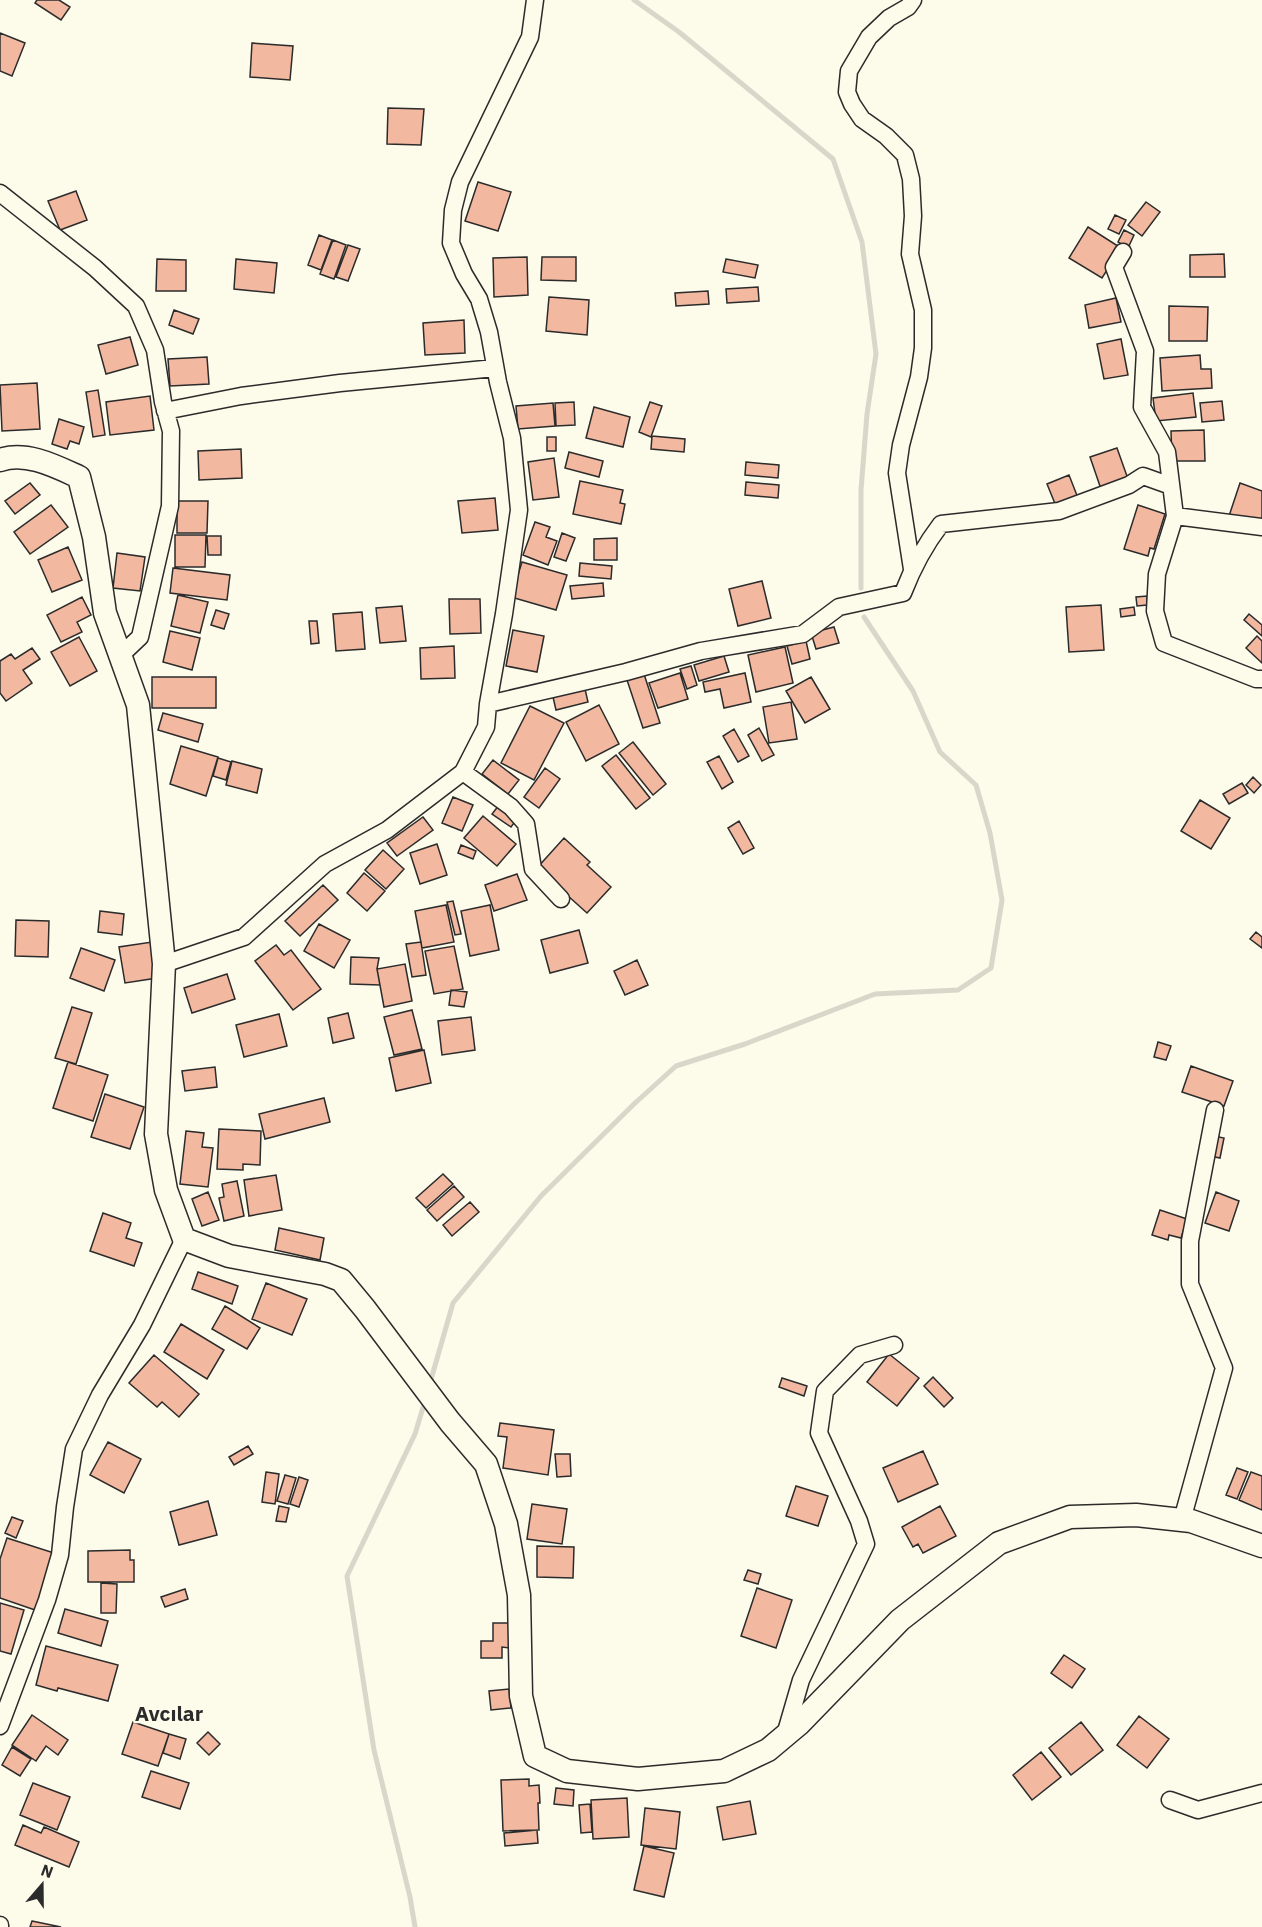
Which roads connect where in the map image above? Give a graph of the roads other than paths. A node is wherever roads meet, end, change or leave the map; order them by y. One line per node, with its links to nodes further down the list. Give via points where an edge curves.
1 (535, 0): 5 (street, via 530,37 460,182 453,210 451,243 479,299)
2 (914, 0): 11 (street, via 869,37 849,71 847,92 862,119 905,155 911,178 910,254 923,310 923,348 897,473)
3 (0, 193): 6 (street, via 95,268 136,306 155,350)
4 (1123, 252): 8 (street, via 1114,267 1145,351 1142,407 1167,452)
5 (495, 369): 6 (street, via 252,394); 14 (street, via 512,438 519,510)
6 (165, 411): 12 (street, via 171,431 170,506 140,637)
7 (0, 460): 12 (street, via 10,456 47,462 79,477 94,537 105,613)
8 (1171, 486): 9 (street); 11 (street, via 1143,476 1130,485 1059,512 941,524)
9 (1175, 516): 10 (street); 13 (street, via 1157,574 1155,611 1164,643)
10 (1262, 527)
11 (912, 569): 14 (street, via 903,593 839,608 803,634 701,651)
12 (120, 656): 17 (street, via 138,705)
13 (1262, 679)
14 (488, 704): 15 (street, via 486,727)
15 (463, 772): 16 (street, via 511,807 526,824 533,868); 17 (street, via 387,830 325,864 244,937)
16 (561, 899)
17 (164, 964): 19 (street, via 156,1134 166,1190)
18 (1215, 1110): 21 (street, via 1190,1241 1190,1284 1224,1368)
19 (184, 1239): 23 (street, via 142,1326 100,1395 74,1449 60,1555); 24 (street, via 229,1256 341,1280 486,1464 506,1524 519,1595 521,1696 535,1756 567,1772 638,1779 724,1771 768,1750)
20 (894, 1345): 24 (street, via 860,1355 825,1391 819,1433 866,1544 801,1680)
21 (1182, 1520): 22 (street); 24 (street, via 1136,1515 1070,1517 999,1543 900,1620)
22 (1262, 1546)
23 (0, 1726)
24 (786, 1735)
25 (1262, 1793): 26 (street, via 1198,1810)
26 (1170, 1800)

